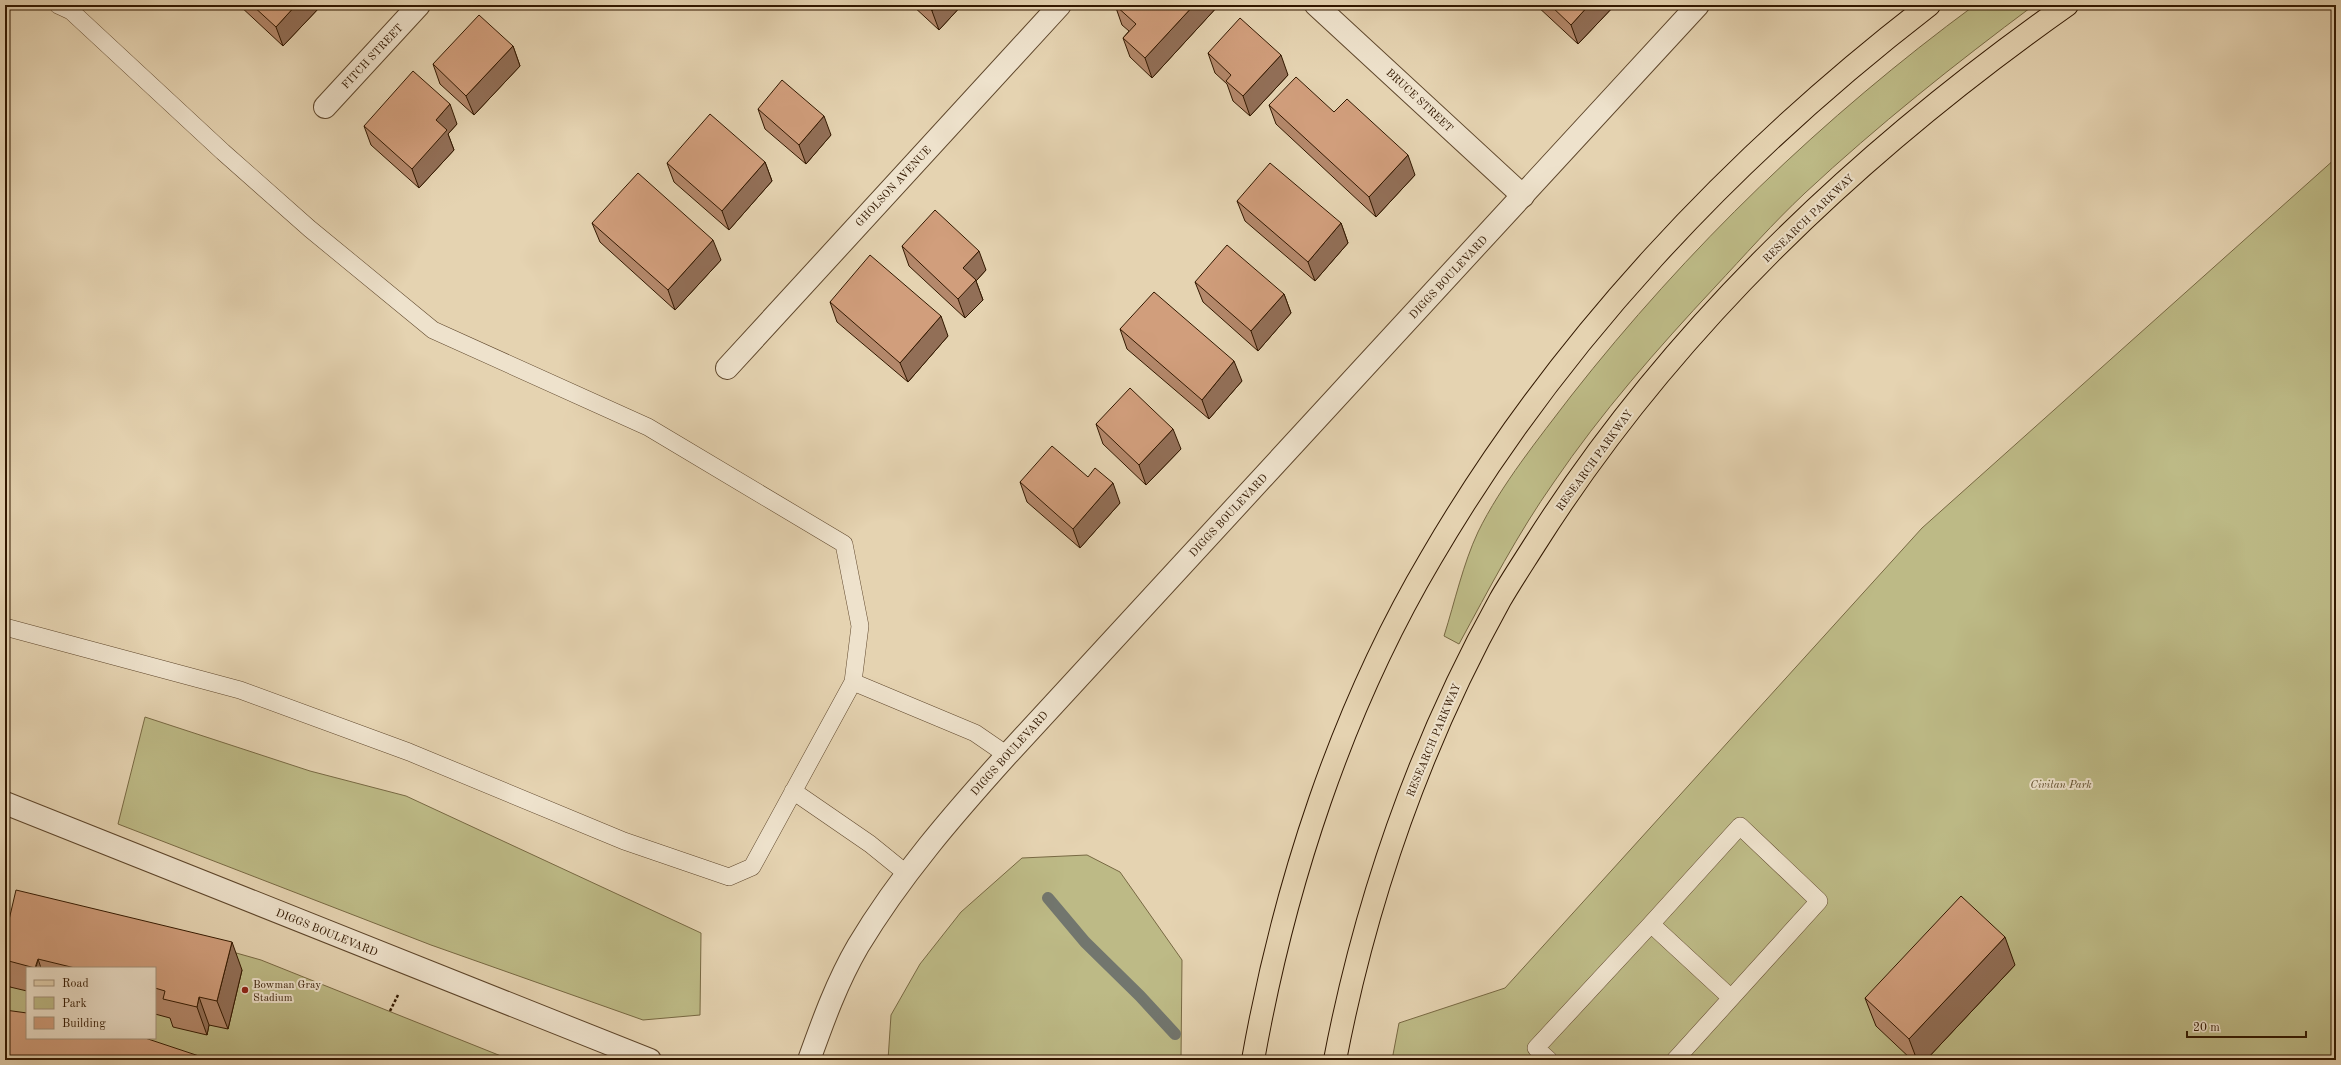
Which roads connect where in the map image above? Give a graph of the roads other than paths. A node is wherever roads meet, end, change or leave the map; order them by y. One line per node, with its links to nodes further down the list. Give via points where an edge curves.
1 (58, 5): 12 (lane, via 71,12 310,229 433,330 648,427 844,544 860,626)
2 (419, 5): 8 (street, FITCH STREET)
3 (1060, 5): 10 (street, GHOLSON AVENUE)
4 (1316, 5): 9 (street, BRUCE STREET)
5 (1698, 5): 9 (street, DIGGS BOULEVARD)
6 (1929, 5): 21 (main road, via 1876,46 1791,120 1710,197 1633,280 1558,368 1489,465 1426,566 1378,659 1333,764 1297,871 1271,968)
7 (2067, 5): 22 (main road, RESEARCH PARKWAY, via 1928,109 1846,180 1768,254 1694,334 1622,418 1560,504 1500,599 1452,693 1409,793 1375,894 1346,1001)
8 (325, 106)
9 (1523, 196): 13 (street, DIGGS BOULEVARD)
10 (726, 368)
11 (5, 627): 14 (lane, via 240,690 409,752 624,841 729,877 752,867)
12 (853, 682): 13 (lane, via 974,733); 14 (lane)
13 (1007, 755): 16 (street, DIGGS BOULEVARD, via 929,844)
14 (794, 791): 16 (lane, via 870,844)
15 (5, 803): 19 (street, DIGGS BOULEVARD)
16 (907, 874): 20 (street, DIGGS BOULEVARD, via 858,947 836,990)
17 (1651, 924): 18 (lane); 18 (lane, via 1740,826 1819,900); 23 (lane, via 1536,1048)
18 (1730, 997): 24 (lane)
19 (650, 1060)
20 (809, 1060)
21 (1253, 1060)
22 (1335, 1060)
23 (1549, 1060)
24 (1675, 1060)

